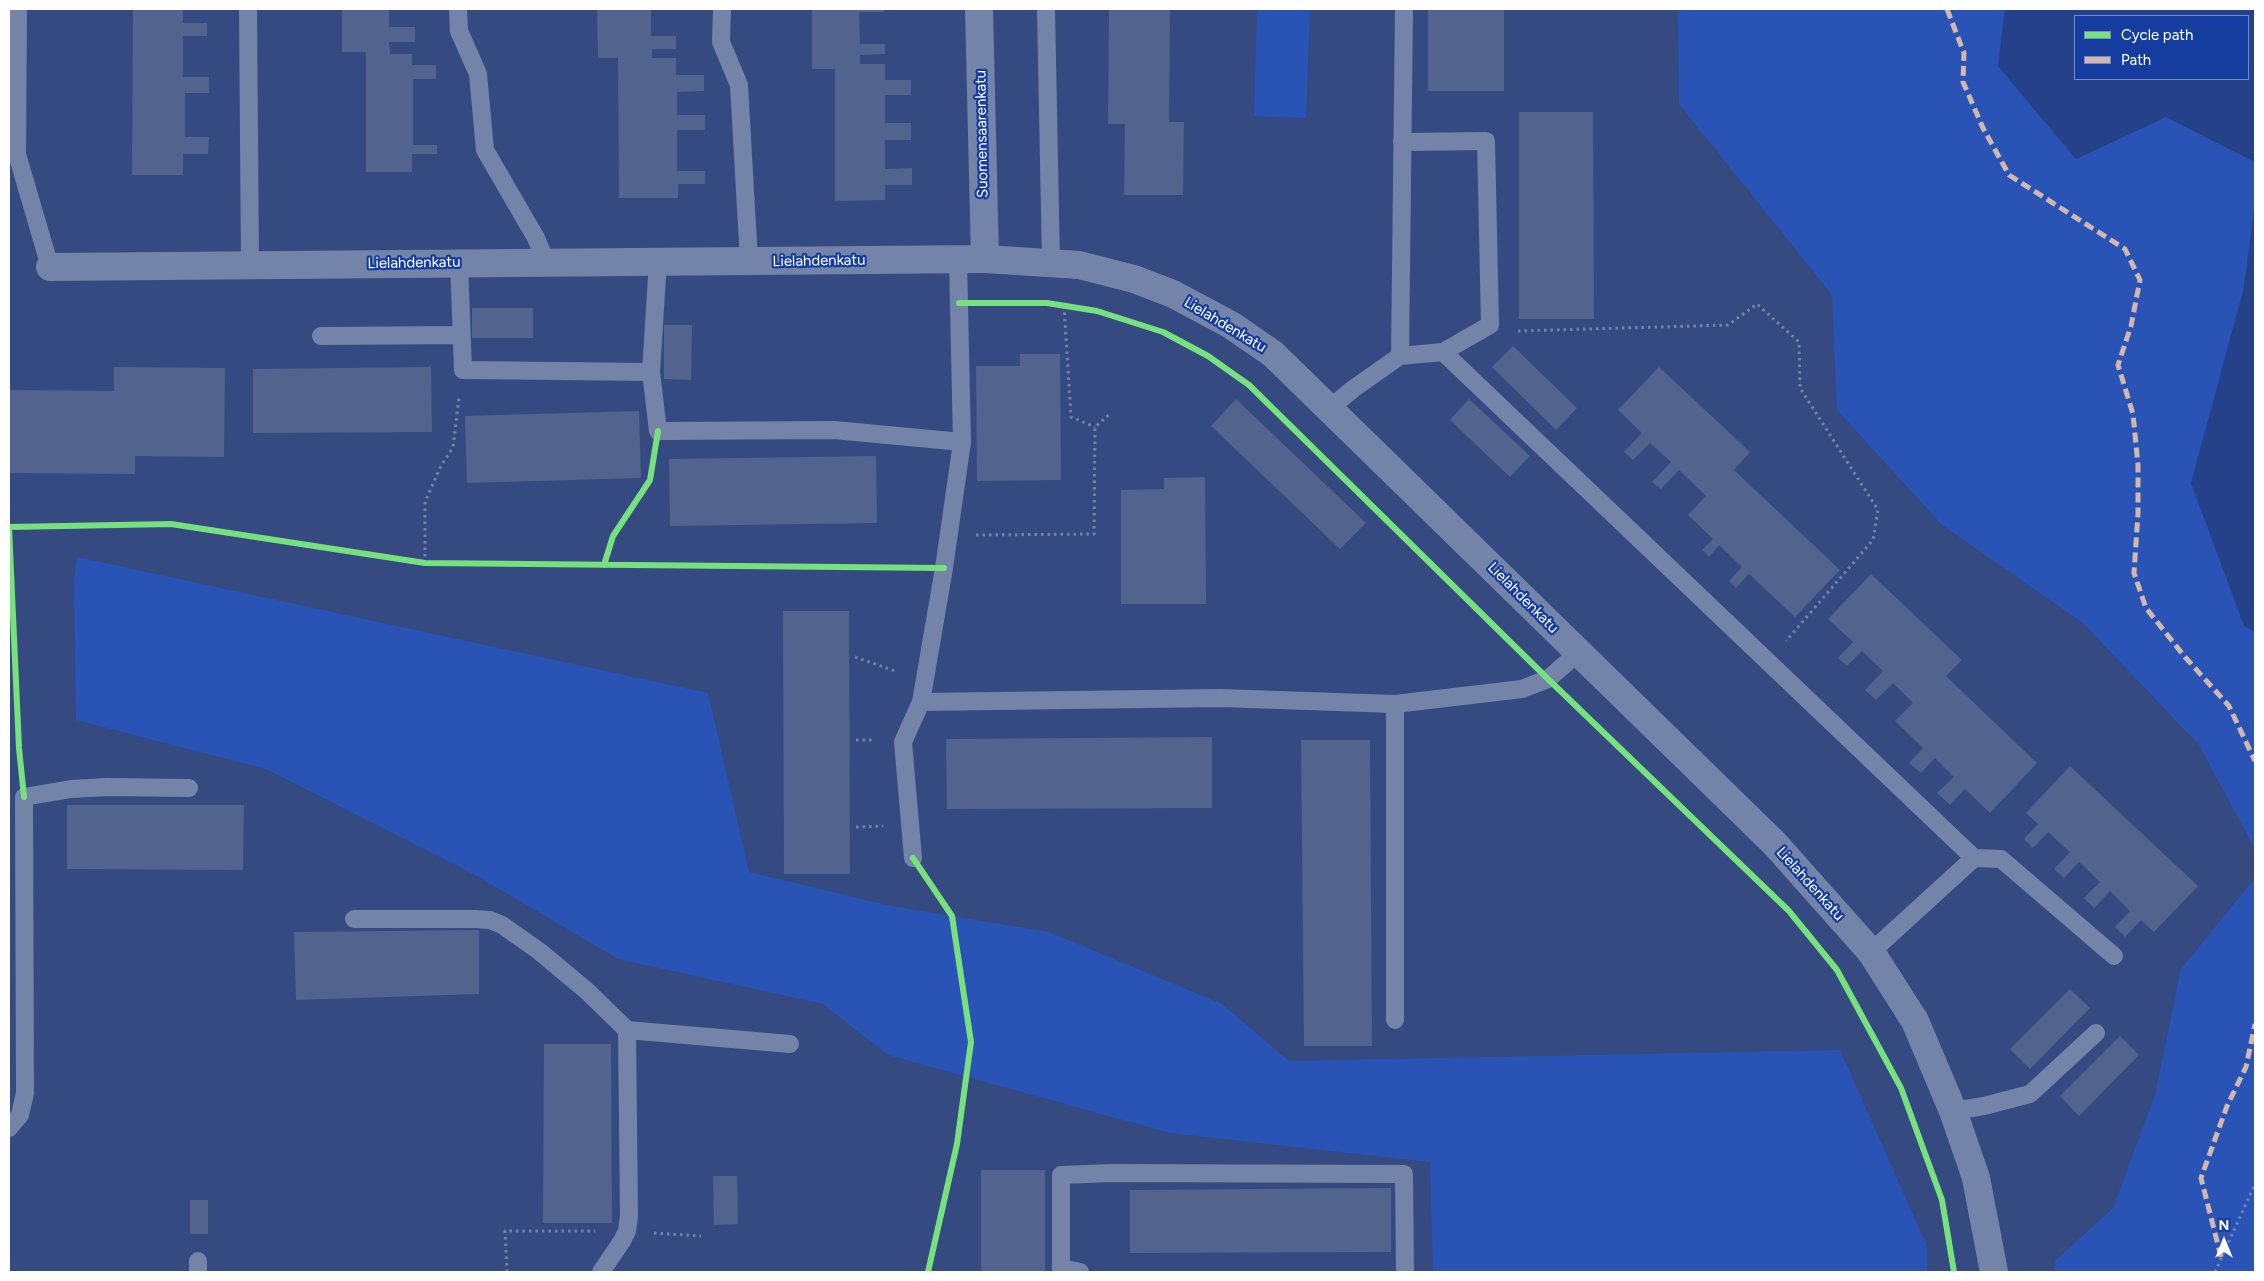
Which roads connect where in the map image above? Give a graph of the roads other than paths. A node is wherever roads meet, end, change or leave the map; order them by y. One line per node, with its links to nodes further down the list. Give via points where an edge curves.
1 (18, 9): 17 (lane, via 17,154)
2 (248, 9): 16 (lane)
3 (458, 9): 14 (lane, via 459,31 478,74 485,150 536,238)
4 (722, 9): 12 (lane, via 721,42 739,86)
5 (980, 9): 10 (street, Suomensaarenkatu)
6 (1046, 9): 15 (lane)
7 (1404, 9): 8 (lane)
8 (1402, 142): 20 (lane, via 1486,141 1490,325); 21 (lane)
9 (958, 259): 10 (street, Lielahdenkatu); 12 (street, Lielahdenkatu); 24 (lane)
10 (985, 259): 15 (street, Lielahdenkatu)
11 (658, 261): 12 (street, Lielahdenkatu); 14 (street, Lielahdenkatu); 22 (lane)
12 (749, 261)
13 (459, 262): 14 (street, Lielahdenkatu); 16 (street, Lielahdenkatu); 18 (lane)
14 (546, 262)
15 (1051, 262): 23 (street, Lielahdenkatu, via 1079,265 1134,279 1172,294 1231,325 1273,354)
16 (250, 265): 17 (street, Lielahdenkatu)
17 (50, 267)
18 (461, 335): 19 (lane); 22 (lane, via 463,370)
19 (320, 336)
20 (1443, 352): 21 (lane); 30 (lane)
21 (1400, 356): 23 (lane)
22 (651, 372): 24 (lane, via 658,431 834,430)
23 (1330, 409): 25 (street, Lielahdenkatu)
24 (962, 442): 26 (lane)
25 (1578, 653): 27 (lane, via 1548,679 1522,689); 32 (street, Lielahdenkatu, via 1775,844)
26 (920, 702): 27 (lane, via 1220,698); 29 (lane, via 904,742)
27 (1395, 704): 34 (lane)
28 (189, 788): 39 (lane, via 106,787 24,797 25,1093 20,1115)
29 (913, 858)
30 (1974, 858): 32 (lane); 33 (lane, via 2001,859)
31 (354, 919): 35 (lane, via 490,920 539,951)
32 (1870, 952): 38 (street, Lielahdenkatu, via 1915,1021)
33 (2114, 956)
34 (1395, 1020)
35 (627, 1030): 37 (lane); 41 (lane, via 629,1216 627,1231)
36 (2096, 1033): 38 (lane, via 2030,1094)
37 (790, 1044)
38 (1953, 1111): 44 (street, Lielahdenkatu, via 1976,1178)
39 (9, 1128)
40 (1061, 1270): 42 (lane); 43 (lane, via 1061,1175 1404,1174)
41 (601, 1272)
42 (1080, 1272)
43 (1406, 1272)
44 (1994, 1272)

